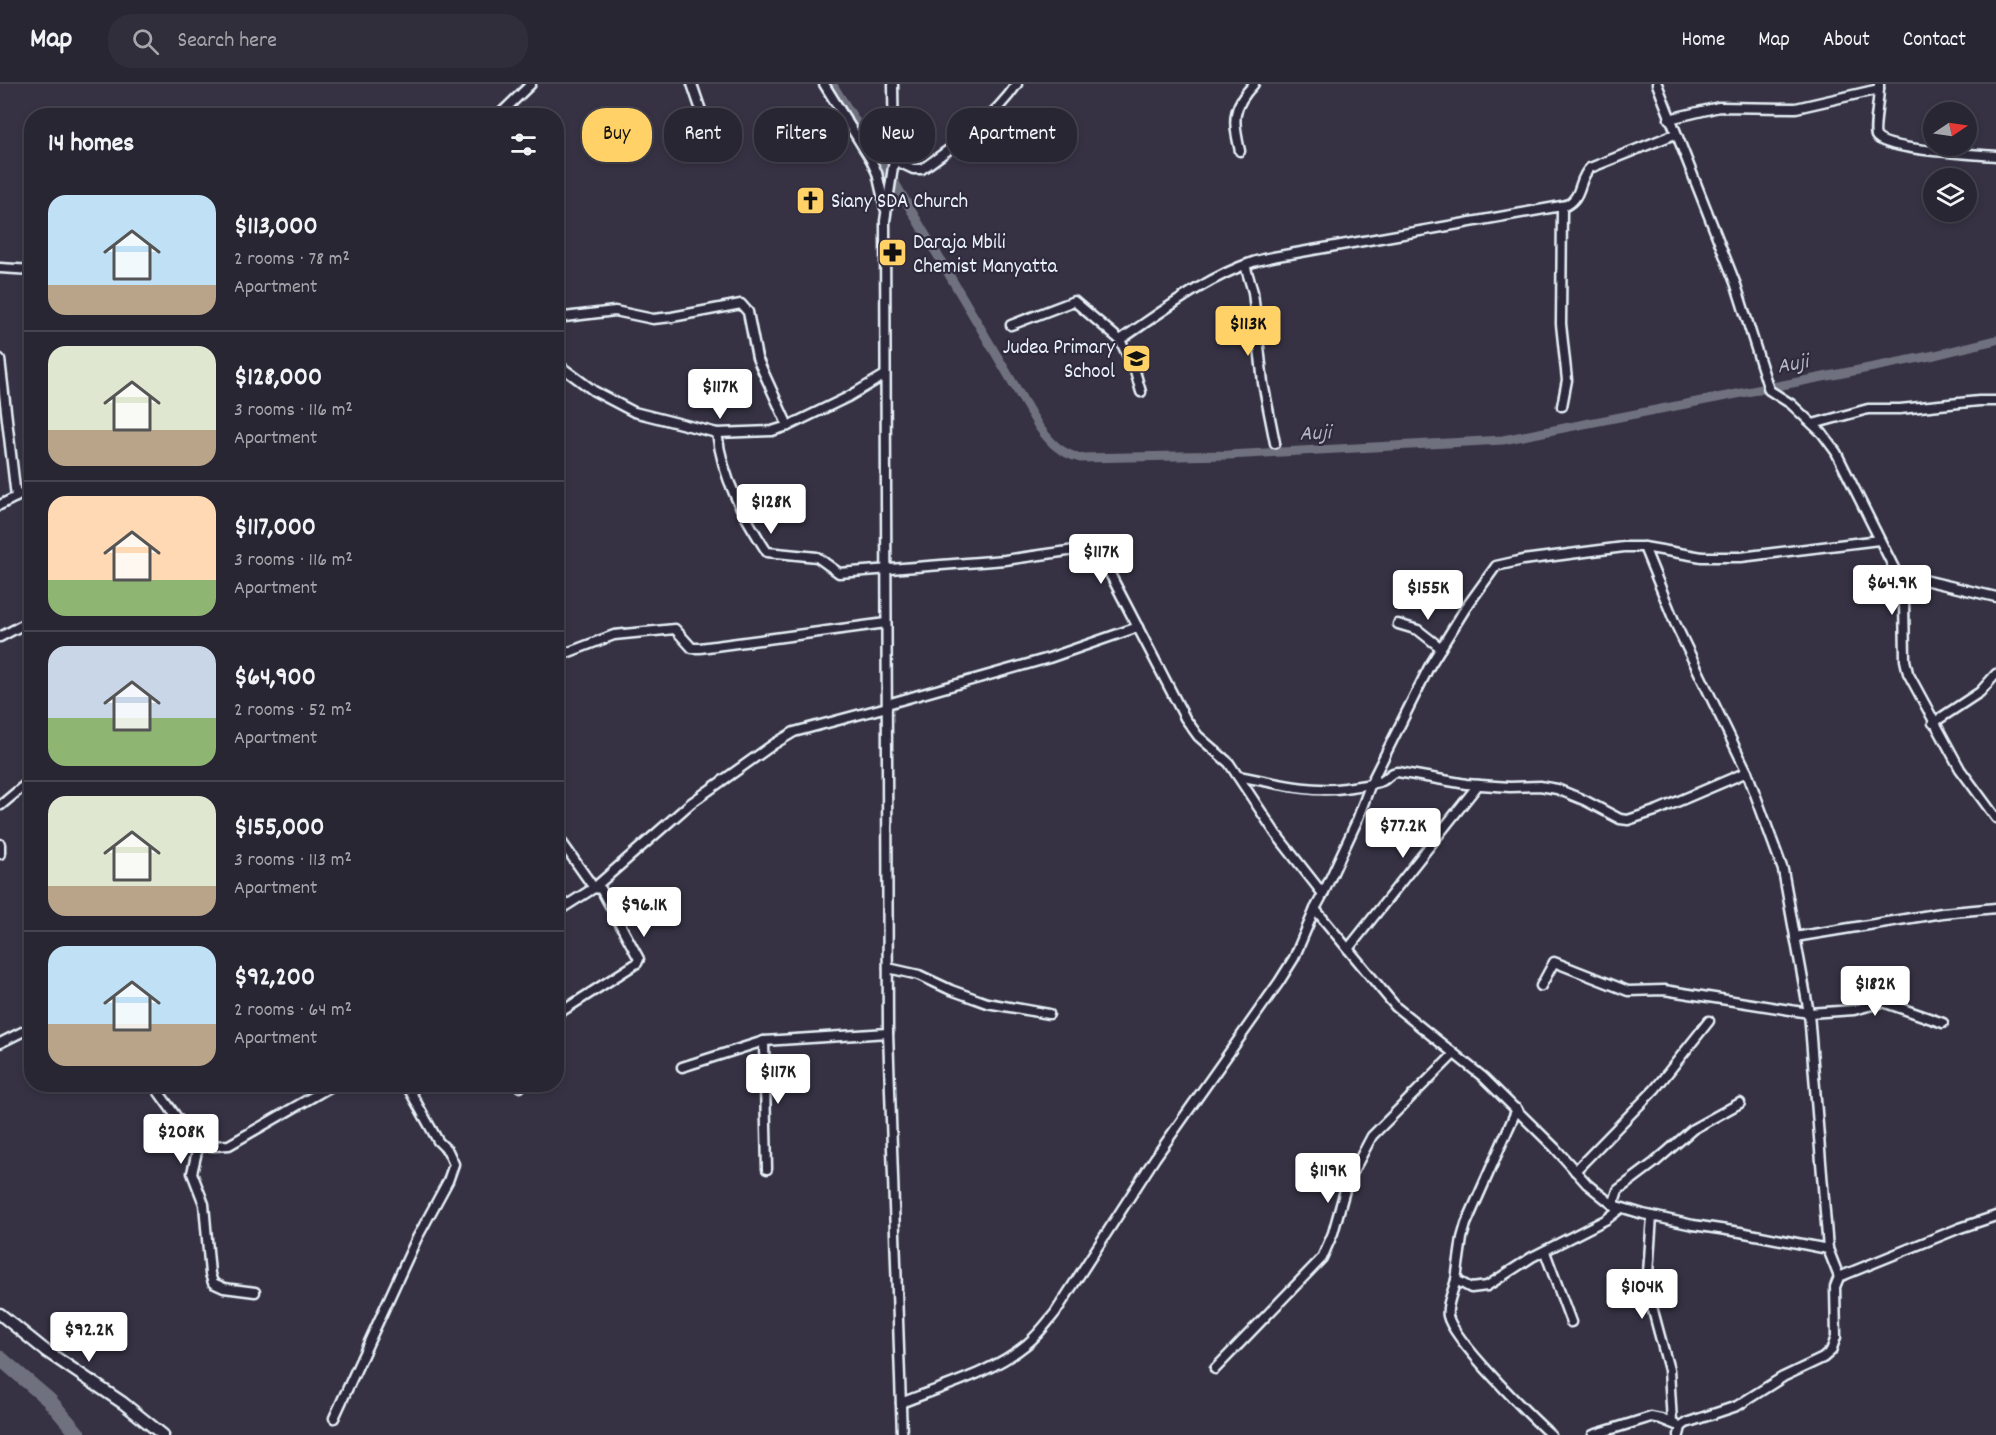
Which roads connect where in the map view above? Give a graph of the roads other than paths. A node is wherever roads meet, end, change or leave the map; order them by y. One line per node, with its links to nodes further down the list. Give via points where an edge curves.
1 (531, 84): 9 (street)
2 (692, 84): 10 (street)
3 (824, 84): 20 (street, via 871,160)
4 (893, 84): 11 (street)
5 (1017, 84): 16 (street, via 995,111)
6 (1254, 84): 14 (street, via 1234,115)
7 (1657, 84): 12 (street)
8 (1879, 86): 12 (street, via 1796,108 1719,107); 15 (street, via 1875,132 1881,140 1905,148)
9 (506, 108)
10 (700, 108)
11 (893, 108)
12 (1669, 119): 13 (street)
13 (1675, 134): 19 (street, via 1590,168 1580,194); 33 (street, via 1736,285 1769,390)
14 (1240, 151)
15 (1996, 156)
16 (935, 159)
17 (894, 162): 18 (street, via 922,169); 20 (street)
18 (931, 162)
19 (1562, 207): 21 (street, via 1489,217); 32 (street, via 1560,324 1567,380)
20 (886, 211): 29 (street)
21 (1245, 265): 26 (street, via 1194,291); 36 (street, via 1253,292 1263,383)
22 (0, 268): 23 (street)
23 (24, 270)
24 (564, 317): 34 (street, via 615,311 653,319 741,304 748,312 757,358)
25 (1011, 325): 26 (street, via 1074,301)
26 (1120, 340): 30 (street, via 1136,370)
27 (0, 359): 38 (street)
28 (564, 369): 35 (street, via 594,391 634,412)
29 (885, 375): 34 (street); 42 (street)
30 (1141, 392)
31 (1996, 401): 33 (street, via 1868,409)
32 (1562, 406)
33 (1813, 424): 40 (street, via 1836,452)
34 (788, 426): 35 (street, via 772,431)
35 (717, 433): 42 (street, via 720,460 740,510 767,552 817,557 839,573)
36 (1275, 443)
37 (24, 492): 38 (street)
38 (16, 497): 39 (street)
39 (0, 505)
40 (1879, 540): 41 (street, via 1741,557 1702,557); 43 (street)
41 (1644, 547): 50 (street, via 1496,566); 55 (street, via 1675,624)
42 (886, 569): 45 (street); 48 (street, via 1005,560 1089,548 1101,557)
43 (1900, 580): 44 (street, via 1920,579); 54 (street, via 1905,660)
44 (1996, 597)
45 (886, 623): 51 (street, via 700,648 692,648 675,629 614,635); 53 (street)
46 (24, 624): 49 (street)
47 (1398, 624): 50 (street, via 1418,630)
48 (1138, 627): 53 (street, via 1049,658); 56 (street, via 1185,718)
49 (0, 637)
50 (1441, 648): 57 (street)
51 (564, 654)
52 (1996, 675): 54 (street, via 1980,692)
53 (886, 705): 65 (street, via 805,729 774,744 691,803); 72 (street)
54 (1933, 723): 61 (street)
55 (1747, 772): 59 (street, via 1628,820 1557,789); 70 (street, via 1783,870)
56 (1238, 776): 57 (street, via 1296,787 1342,788); 66 (street, via 1276,834)
57 (1371, 783): 59 (street, via 1398,772); 66 (street)
58 (24, 785): 60 (street)
59 (1478, 785): 71 (street)
60 (0, 804)
61 (1996, 818)
62 (0, 844): 64 (street)
63 (564, 845): 65 (street)
64 (0, 854)
65 (594, 888): 67 (street); 74 (street, via 601,889 608,898 639,959)
66 (1323, 894): 69 (street)
67 (564, 907)
68 (1996, 908): 70 (street)
69 (1315, 909): 71 (street); 104 (street, via 1279,982 1040,1330 1026,1345 1001,1360)
70 (1796, 937): 75 (street)
71 (1348, 949): 83 (street, via 1396,1007)
72 (888, 968): 76 (street, via 919,975 987,1003); 80 (street)
73 (1541, 986): 75 (street, via 1554,962 1628,991 1664,990)
74 (564, 1010)
75 (1809, 1013): 78 (street, via 1848,1011 1883,1002); 96 (street)
76 (1049, 1014)
77 (1709, 1021): 92 (street, via 1655,1089)
78 (1943, 1023)
79 (24, 1032): 82 (street)
80 (888, 1033): 81 (street); 104 (street)
81 (764, 1041): 84 (street); 91 (street)
82 (0, 1043)
83 (1454, 1054): 89 (street); 103 (street, via 1372,1136 1347,1183 1322,1258)
84 (682, 1067)
85 (159, 1092): 90 (street)
86 (321, 1092): 90 (street, via 229,1145)
87 (410, 1092): 105 (street, via 454,1164)
88 (1740, 1103): 93 (street, via 1692,1129 1618,1190)
89 (1517, 1109): 92 (street); 99 (street, via 1466,1224)
90 (198, 1147): 100 (street, via 192,1173 204,1204 213,1283)
91 (767, 1169)
92 (1575, 1171): 93 (street)
93 (1617, 1206): 94 (street); 97 (street, via 1607,1219)
94 (1652, 1216): 96 (street); 106 (street, via 1647,1288 1669,1370)
95 (1996, 1216): 98 (street)
96 (1828, 1250): 98 (street)
97 (1545, 1252): 99 (street, via 1482,1288 1471,1288); 102 (street)
98 (1839, 1276): 106 (street, via 1835,1287 1836,1337 1831,1351 1737,1406)
99 (1456, 1280): 109 (street, via 1449,1320 1496,1381)
100 (255, 1292)
101 (0, 1314): 107 (main road)
102 (1571, 1322)
103 (1215, 1369)
104 (901, 1403): 108 (street)
105 (334, 1418)
106 (1677, 1428): 110 (street, via 1651,1417)
107 (163, 1435)
108 (902, 1435)
109 (1551, 1435)
110 (1593, 1435)

